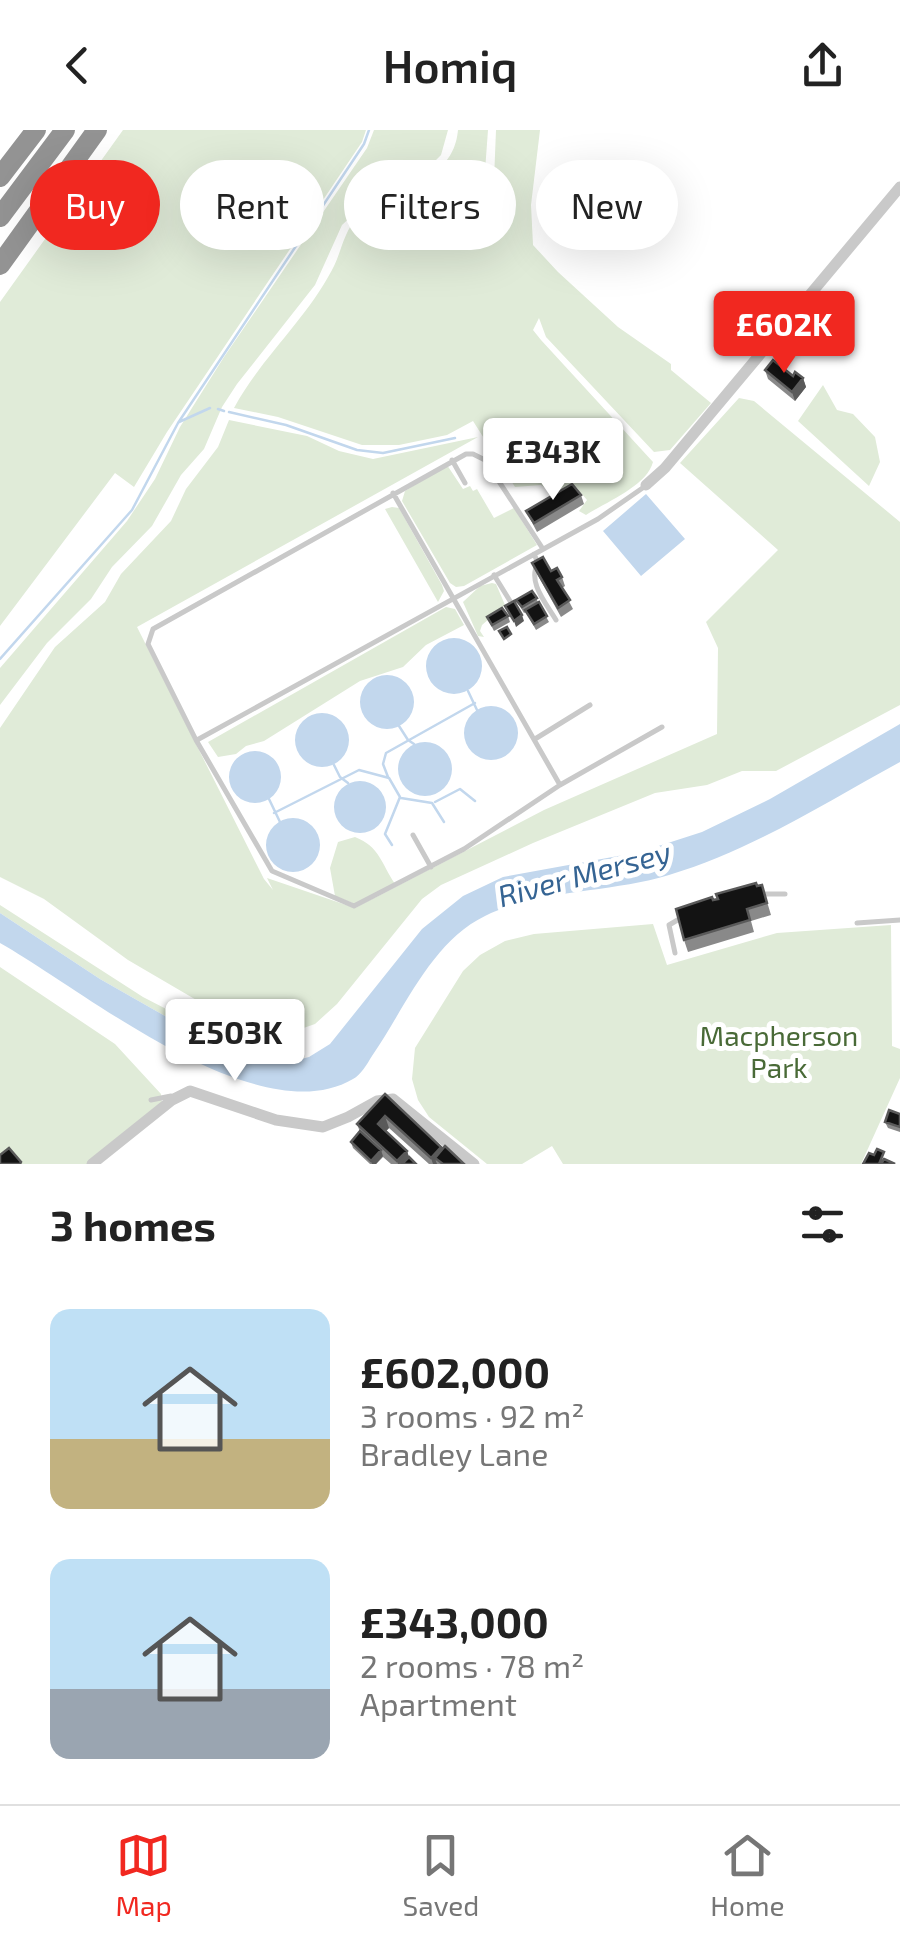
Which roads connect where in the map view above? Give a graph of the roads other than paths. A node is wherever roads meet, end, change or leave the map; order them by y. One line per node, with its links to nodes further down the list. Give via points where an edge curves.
1 (36, 130): 4 (highway)
2 (65, 130): 6 (highway)
3 (98, 130): 7 (highway)
4 (0, 177)
5 (900, 187): 10 (street)
6 (0, 217)
7 (0, 264)
8 (452, 460): 9 (lane); 11 (lane); 12 (lane, via 473,454 485,460)
9 (465, 483)
10 (646, 486): 12 (lane)
11 (392, 493): 15 (lane); 21 (lane, via 153,630 148,644)
12 (543, 548): 13 (lane)
13 (534, 554): 14 (lane); 17 (lane, via 534,582)
14 (494, 575): 15 (lane); 16 (lane)
15 (453, 597): 20 (lane); 21 (lane)
16 (510, 601)
17 (556, 620)
18 (590, 706): 20 (lane)
19 (662, 727): 22 (lane)
20 (535, 739): 22 (lane)
21 (196, 740): 24 (lane, via 272,870 354,906)
22 (560, 785): 24 (lane)
23 (413, 835): 24 (lane)
24 (431, 867)
25 (786, 894): 26 (lane)
26 (745, 898)
27 (689, 915): 30 (lane, via 669,924)
28 (900, 920): 29 (lane)
29 (857, 923)
30 (676, 953)
31 (179, 1095): 32 (lane); 33 (street); 34 (street, via 198,1092 276,1120 323,1126 392,1099)
32 (152, 1100)
33 (92, 1164)
34 (474, 1164)

